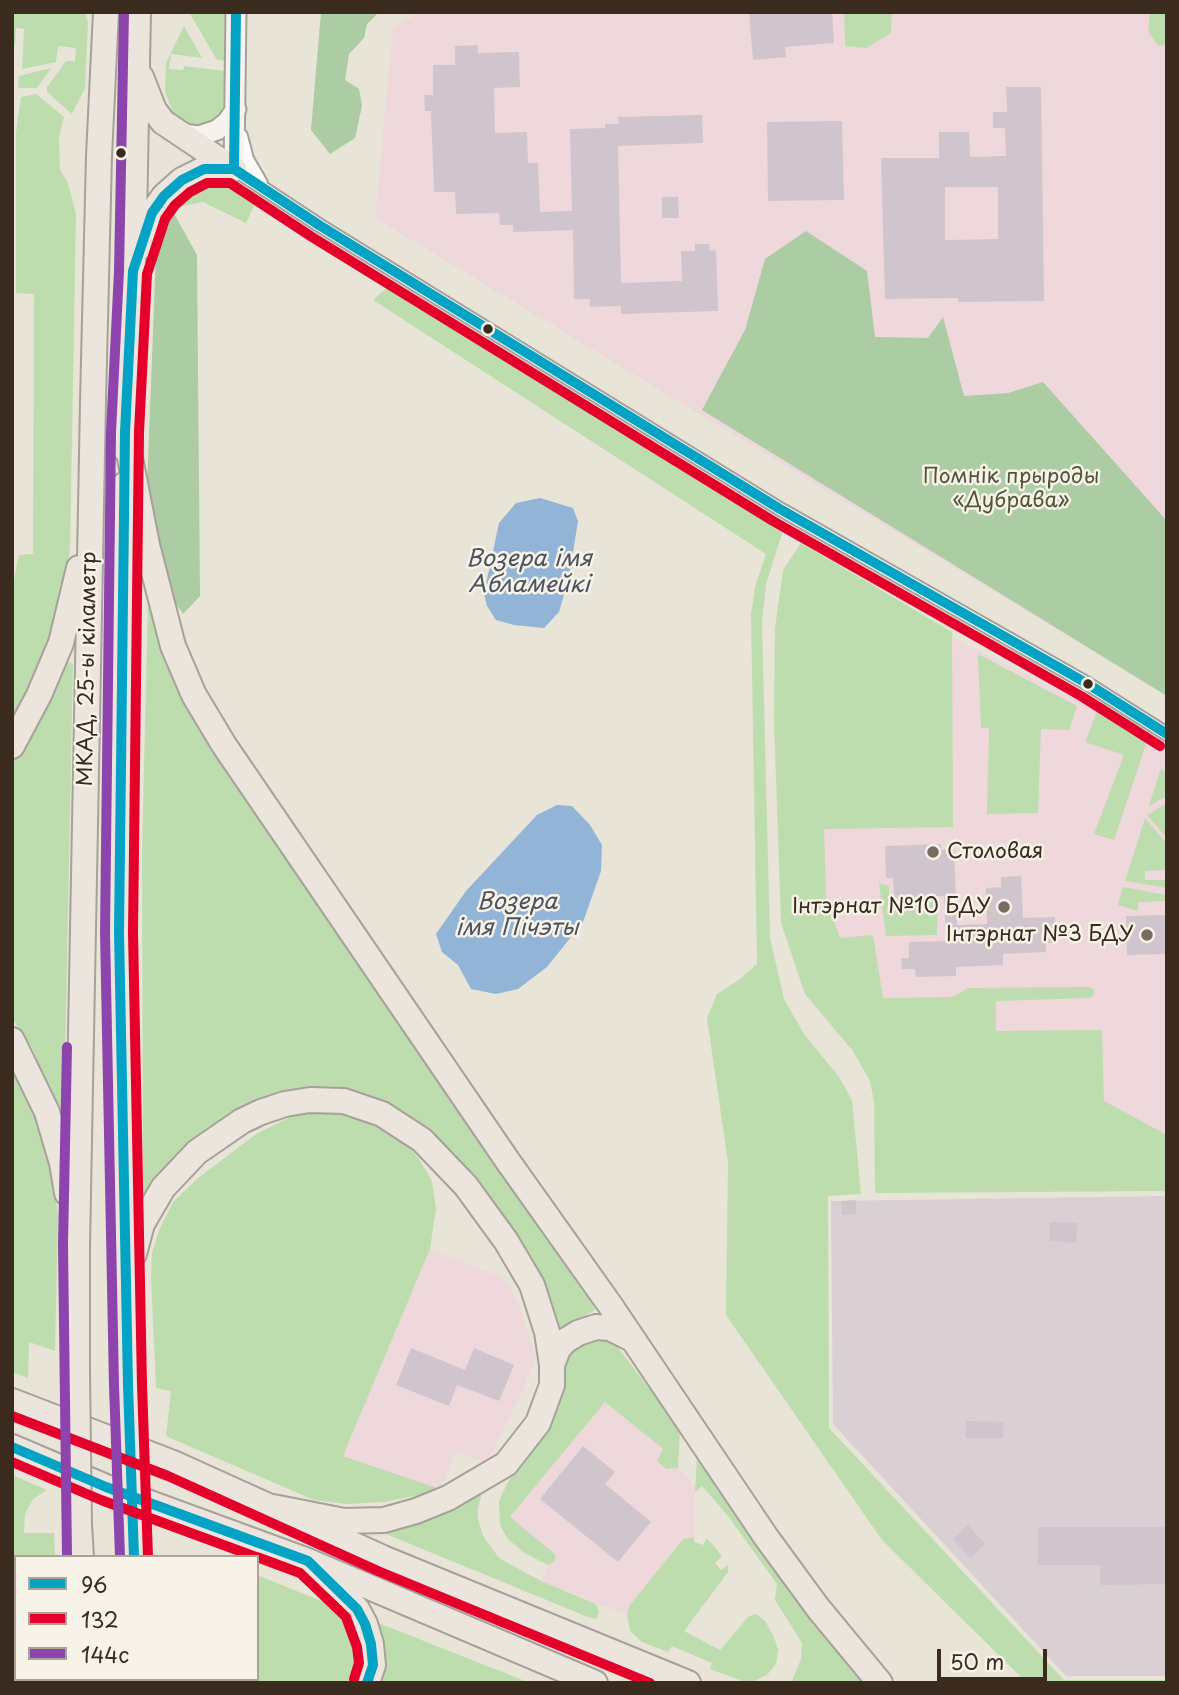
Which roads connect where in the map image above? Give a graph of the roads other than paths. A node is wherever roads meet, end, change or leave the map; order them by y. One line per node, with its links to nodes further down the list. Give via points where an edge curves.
1 (95, 12): 5 (highway)
2 (106, 12): 5 (highway, МКАД, 25-ы кіламетр)
3 (138, 12): 6 (highway, МКАД, 25-ы кіламетр)
4 (236, 12): 7 (main road)
5 (105, 42): 13 (highway, МКАД, 25-ы кіламетр)
6 (136, 64): 8 (highway, via 154,110); 11 (highway, МКАД, 25-ы кіламетр)
7 (236, 109): 8 (main road, via 227,122 206,135); 9 (main road); 10 (street, via 247,159)
8 (178, 133): 9 (highway)
9 (234, 169): 10 (street); 11 (highway, via 216,167 193,173 164,196 152,213)
10 (265, 189): 14 (street, via 780,509)
11 (133, 271): 12 (highway, МКАД, 25-ы кіламетр)
12 (125, 432): 18 (highway, МКАД, 25-ы кіламетр, via 119,932); 19 (highway, via 160,600 194,695)
13 (90, 520): 15 (highway, via 61,643); 17 (highway, МКАД, 25-ы кіламетр)
14 (1167, 734)
15 (12, 746)
16 (12, 1040): 17 (highway, via 47,1112)
17 (77, 1245): 25 (highway, МКАД, 25-ы кіламетр, bridge)
18 (126, 1298): 20 (highway, via 142,1224 163,1188 197,1152 261,1112 310,1100 344,1101 404,1126 466,1186 531,1285 547,1332); 24 (highway, МКАД, 25-ы кіламетр, bridge)
19 (632, 1339): 20 (highway, via 596,1326 565,1341); 30 (highway, via 766,1537)
20 (552, 1365): 23 (highway, via 546,1404 521,1446 506,1464 448,1499 384,1520 365,1521)
21 (12, 1401): 23 (highway, via 173,1462)
22 (12, 1447): 26 (highway)
23 (273, 1507): 29 (highway, via 383,1558)
24 (134, 1551)
25 (80, 1555)
26 (308, 1561): 27 (highway, via 357,1609 365,1624 373,1665); 28 (highway)
27 (367, 1683)
28 (595, 1683)
29 (688, 1683)
30 (880, 1683)

